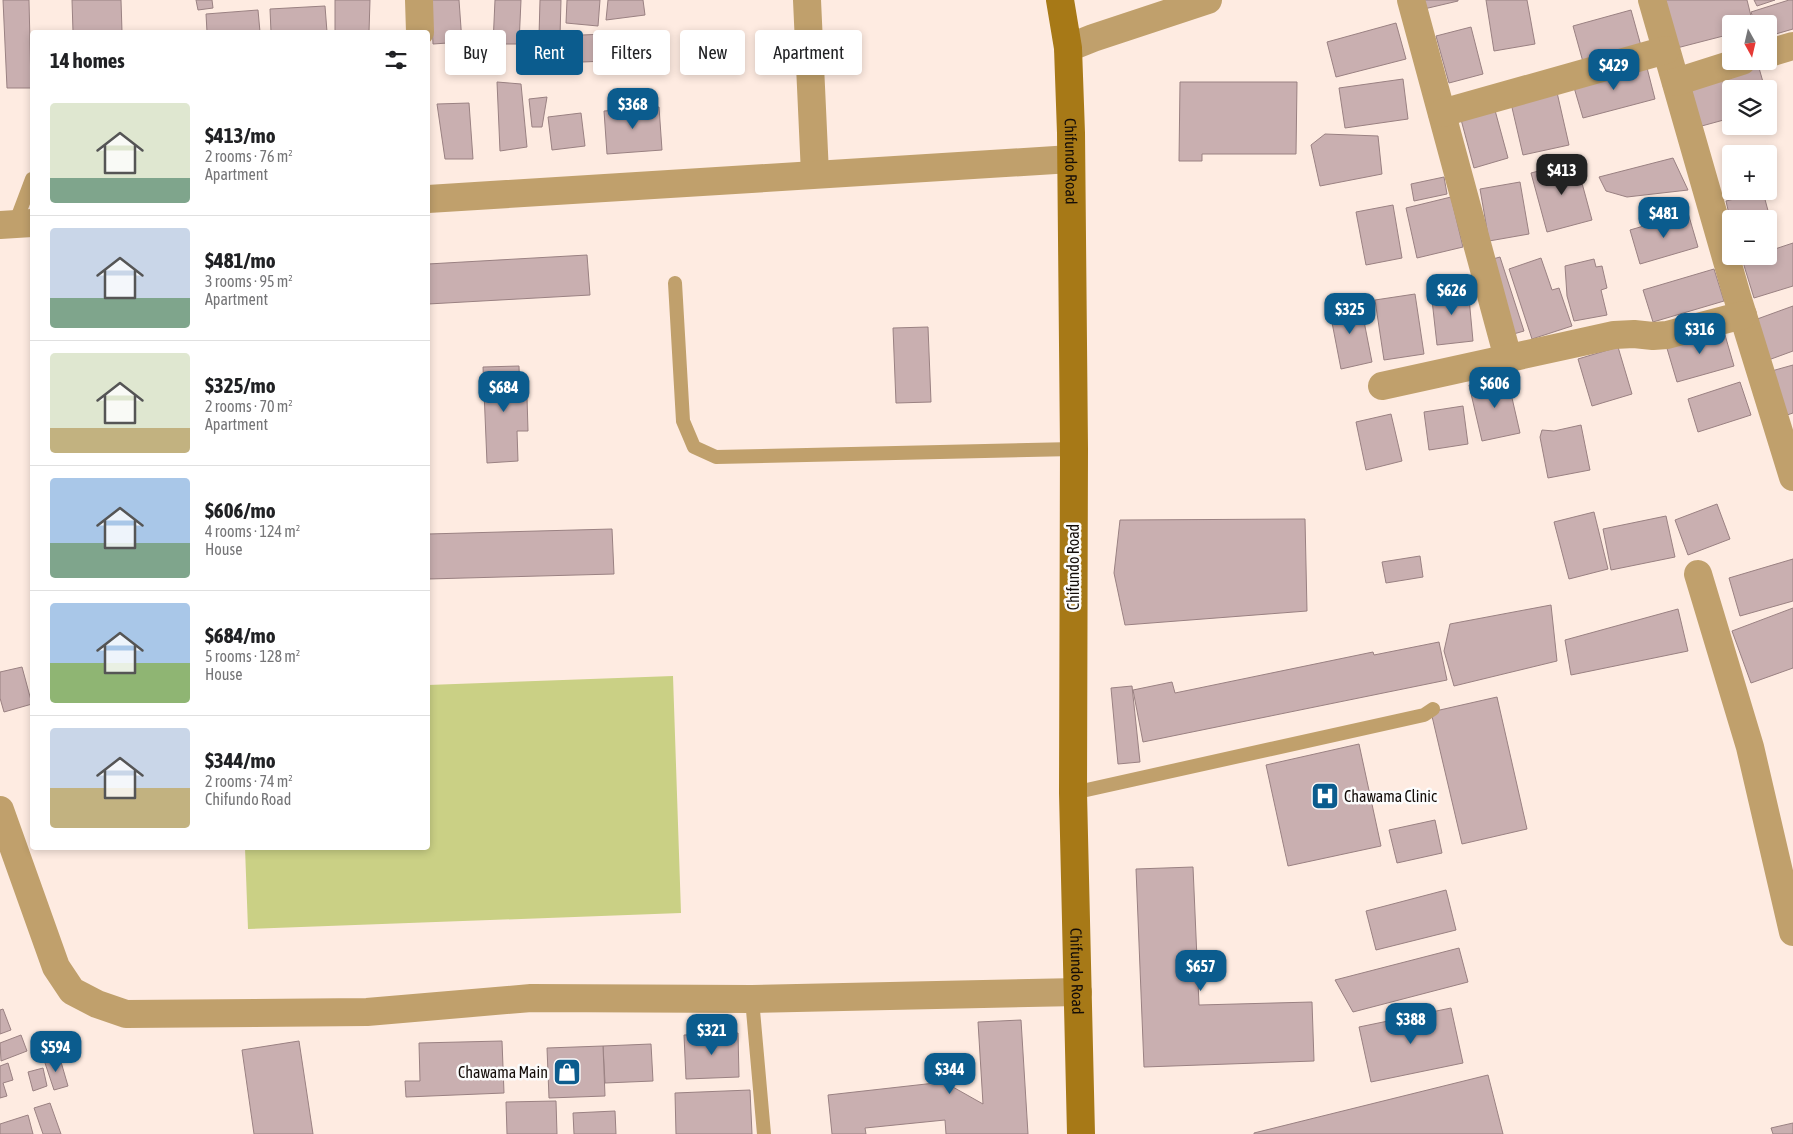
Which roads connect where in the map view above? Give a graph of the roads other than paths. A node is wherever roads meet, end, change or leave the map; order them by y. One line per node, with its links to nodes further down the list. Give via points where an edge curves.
1 (419, 0): 7 (street)
2 (807, 0): 16 (street)
3 (1060, 0): 9 (street, Chifundo Road)
4 (1208, 0): 9 (street)
5 (1411, 0): 14 (street)
6 (1652, 0): 10 (street)
7 (420, 30)
8 (1793, 46): 11 (street)
9 (1068, 48): 15 (street, Chifundo Road)
10 (1666, 50): 13 (street); 14 (street)
11 (1778, 50)
12 (1722, 67): 13 (street)
13 (1676, 82): 21 (street)
14 (1442, 114): 22 (street)
15 (1071, 159): 16 (street); 24 (street, Chifundo Road)
16 (816, 174): 18 (street)
17 (30, 185): 19 (lane)
18 (430, 199)
19 (16, 224)
20 (675, 283): 24 (lane, via 683,421 694,447 716,456)
21 (1743, 314): 22 (street, via 1667,335 1614,335); 25 (street)
22 (1508, 358): 23 (street)
23 (1382, 386)
24 (1074, 449): 28 (street, Chifundo Road)
25 (1791, 464)
26 (1698, 574): 30 (street, via 1750,747)
27 (1432, 709): 28 (lane, via 1424,715)
28 (1073, 793): 31 (street, Chifundo Road)
29 (0, 810): 32 (street, via 56,967 72,991 126,1014 367,1012 530,998)
30 (1793, 932)
31 (1078, 992): 32 (street); 34 (street, Chifundo Road)
32 (752, 999): 33 (lane)
33 (764, 1134)
34 (1081, 1134)

